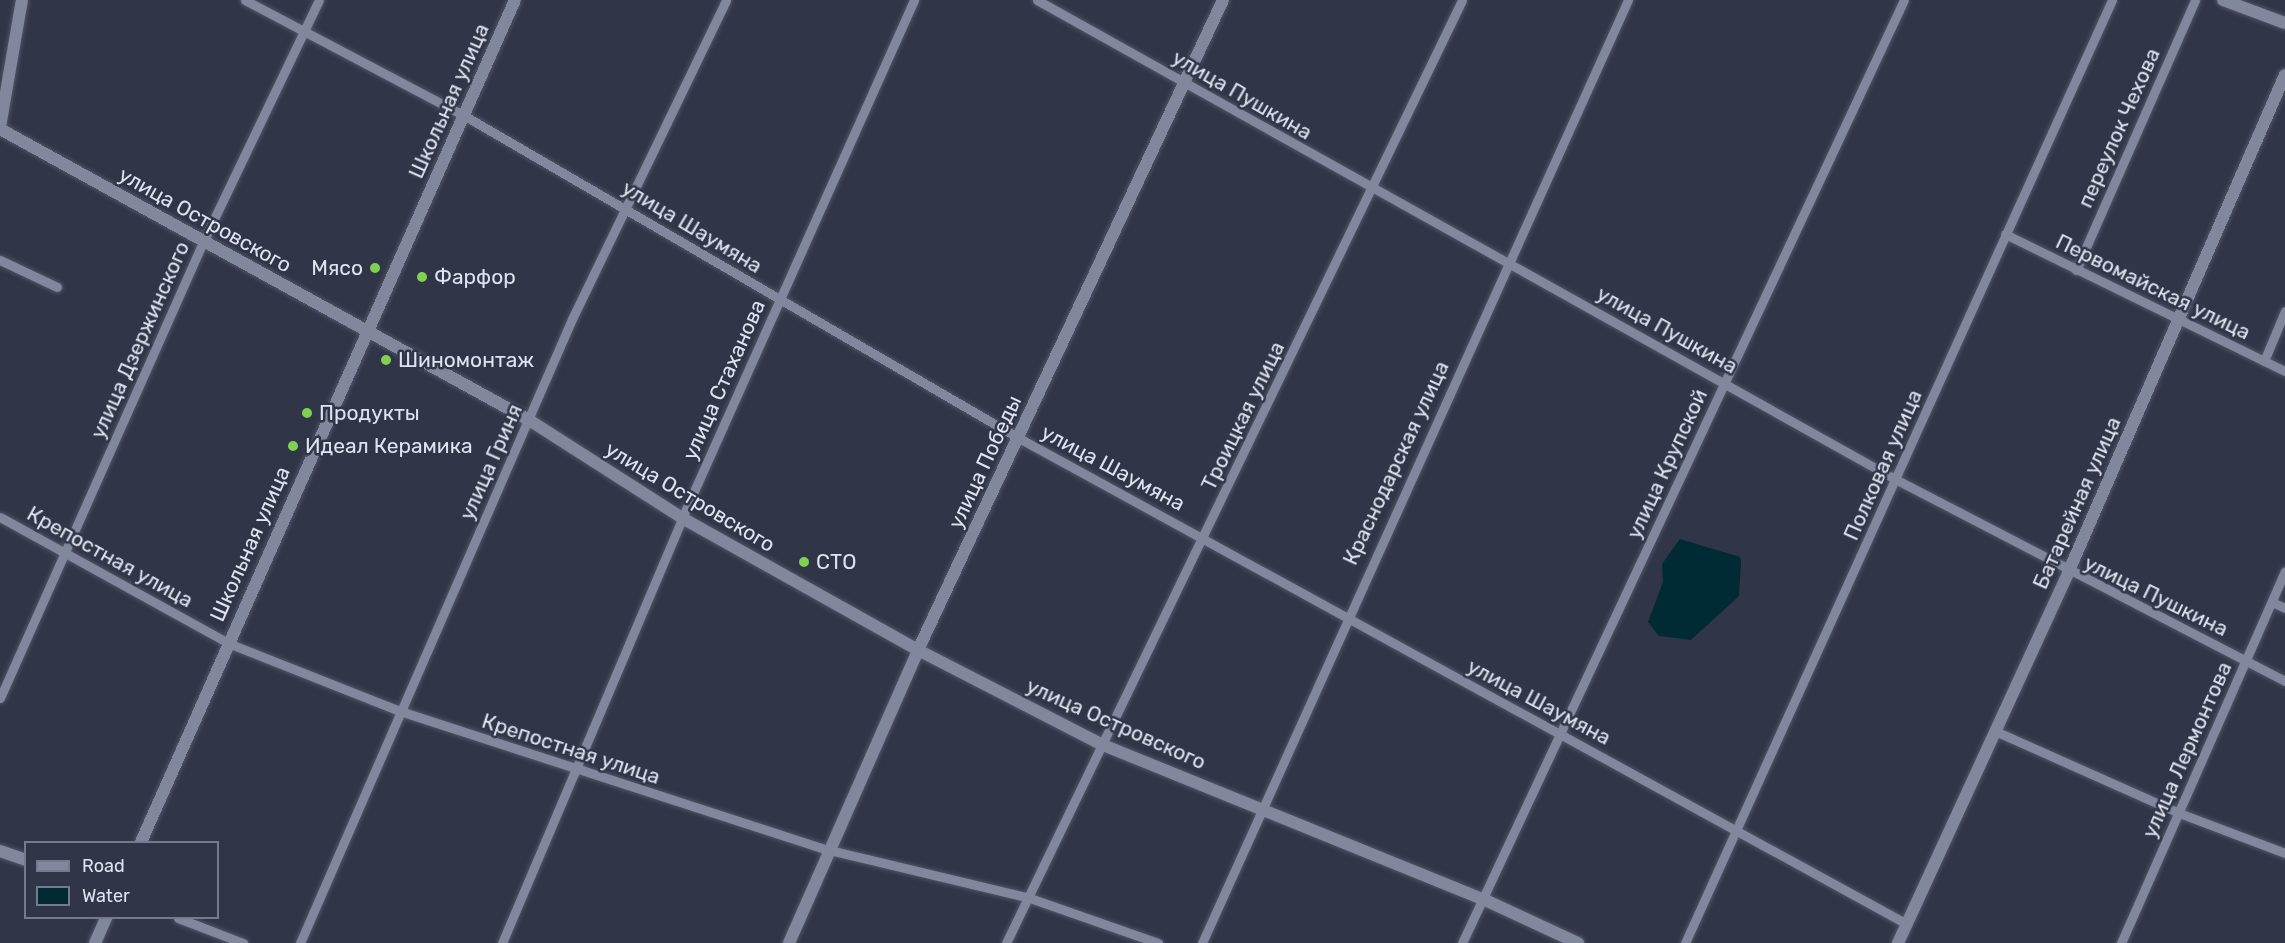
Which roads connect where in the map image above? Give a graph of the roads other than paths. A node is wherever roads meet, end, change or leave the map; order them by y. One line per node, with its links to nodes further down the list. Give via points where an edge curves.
1 (22, 0): 20 (street)
2 (245, 0): 16 (street, улица Шаумяна)
3 (320, 0): 16 (street, улица Дзержинского)
4 (515, 0): 19 (street, Школьная улица)
5 (726, 0): 22 (street, улица Гриня)
6 (914, 0): 29 (street, улица Стаханова)
7 (1037, 0): 18 (street, улица Пушкина)
8 (1223, 0): 18 (street, улица Победы)
9 (1462, 0): 21 (street, Троицкая улица)
10 (1628, 0): 26 (street, Краснодарская улица)
11 (1904, 0): 35 (street, улица Крупской)
12 (2112, 0): 23 (street, Полковая улица)
13 (2195, 0): 27 (street, переулок Чехова)
14 (2223, 0): 15 (street)
15 (2285, 22)
16 (305, 32): 19 (street, улица Шаумяна); 24 (street, улица Дзержинского)
17 (2285, 75): 31 (street, Батарейная улица)
18 (1184, 83): 21 (street, улица Пушкина); 37 (street, улица Победы)
19 (465, 116): 22 (street, улица Шаумяна); 32 (street, Школьная улица)
20 (0, 128): 24 (street, улица Островского)
21 (1371, 189): 26 (street, улица Пушкина); 41 (street, Троицкая улица)
22 (626, 208): 29 (street, улица Шаумяна); 36 (street, улица Гриня)
23 (2006, 234): 27 (street, Первомайская улица); 38 (street, Полковая улица)
24 (203, 242): 32 (street, улица Островского); 42 (street, улица Дзержинского)
25 (0, 260): 28 (street)
26 (1507, 264): 35 (street, улица Пушкина); 47 (street, Краснодарская улица)
27 (2076, 270): 31 (street, Первомайская улица)
28 (57, 287)
29 (779, 300): 37 (street, улица Шаумяна); 40 (street, улица Стаханова)
30 (2285, 311): 33 (street)
31 (2178, 323): 33 (street, Первомайская улица); 44 (street, Батарейная улица)
32 (366, 331): 36 (street, улица Островского); 48 (street, Школьная улица)
33 (2264, 361): 34 (street, Первомайская улица)
34 (2285, 370)
35 (1725, 382): 38 (street, улица Пушкина); 55 (street, улица Крупской)
36 (529, 420): 40 (street, улица Островского); 53 (street, улица Гриня)
37 (1017, 437): 41 (street, улица Шаумяна); 49 (street, улица Победы)
38 (1897, 480): 44 (street, улица Пушкина); 60 (street, Полковая улица)
39 (0, 517): 42 (street, Крепостная улица)
40 (682, 518): 49 (street, улица Островского); 57 (street, улица Стаханова)
41 (1204, 538): 47 (street, улица Шаумяна); 56 (street, Троицкая улица)
42 (64, 553): 48 (street, Крепостная улица); 52 (street, улица Дзержинского)
43 (2285, 572): 45 (street, улица Лермонтова)
44 (2068, 573): 50 (street, улица Пушкина); 54 (street, Батарейная улица)
45 (2272, 602): 46 (street); 50 (street, улица Лермонтова)
46 (2285, 608)
47 (1345, 617): 55 (street, улица Шаумяна); 58 (street, Краснодарская улица)
48 (228, 643): 53 (street, Крепостная улица); 61 (street, Школьная улица)
49 (918, 651): 56 (street, улица Островского); 62 (street, улица Победы)
50 (2246, 660): 51 (street, улица Пушкина); 59 (street, улица Лермонтова)
51 (2285, 681)
52 (0, 698)
53 (400, 711): 57 (street, Крепостная улица); 73 (street, улица Гриня)
54 (1995, 731): 59 (street); 70 (street, Батарейная улица)
55 (1560, 734): 60 (street, улица Шаумяна); 67 (street, улица Крупской)
56 (1103, 745): 58 (street, улица Островского); 66 (street, Троицкая улица)
57 (576, 771): 62 (street, Крепостная улица); 74 (street, улица Стаханова)
58 (1262, 810): 67 (street, улица Островского); 78 (street, Краснодарская улица)
59 (2179, 813): 64 (street); 83 (street, улица Лермонтова)
60 (1737, 830): 70 (street, улица Шаумяна); 81 (street, Полковая улица)
61 (142, 841)
62 (829, 850): 66 (street, Крепостная улица); 75 (street, улица Победы)
63 (0, 851): 65 (street)
64 (2285, 853)
65 (24, 859)
66 (1027, 897): 76 (street, Троицкая улица); 77 (street, Крепостная улица)
67 (1483, 899): 79 (street, улица Крупской); 80 (street, улица Островского)
68 (106, 919): 71 (street)
69 (181, 919): 72 (street)
70 (1907, 924): 82 (street, Батарейная улица)
71 (95, 943)
72 (243, 943)
73 (300, 943)
74 (502, 943)
75 (789, 943)
76 (1006, 943)
77 (1158, 943)
78 (1202, 943)
79 (1462, 943)
80 (1578, 943)
81 (1685, 943)
82 (1898, 943)
83 (2121, 943)

